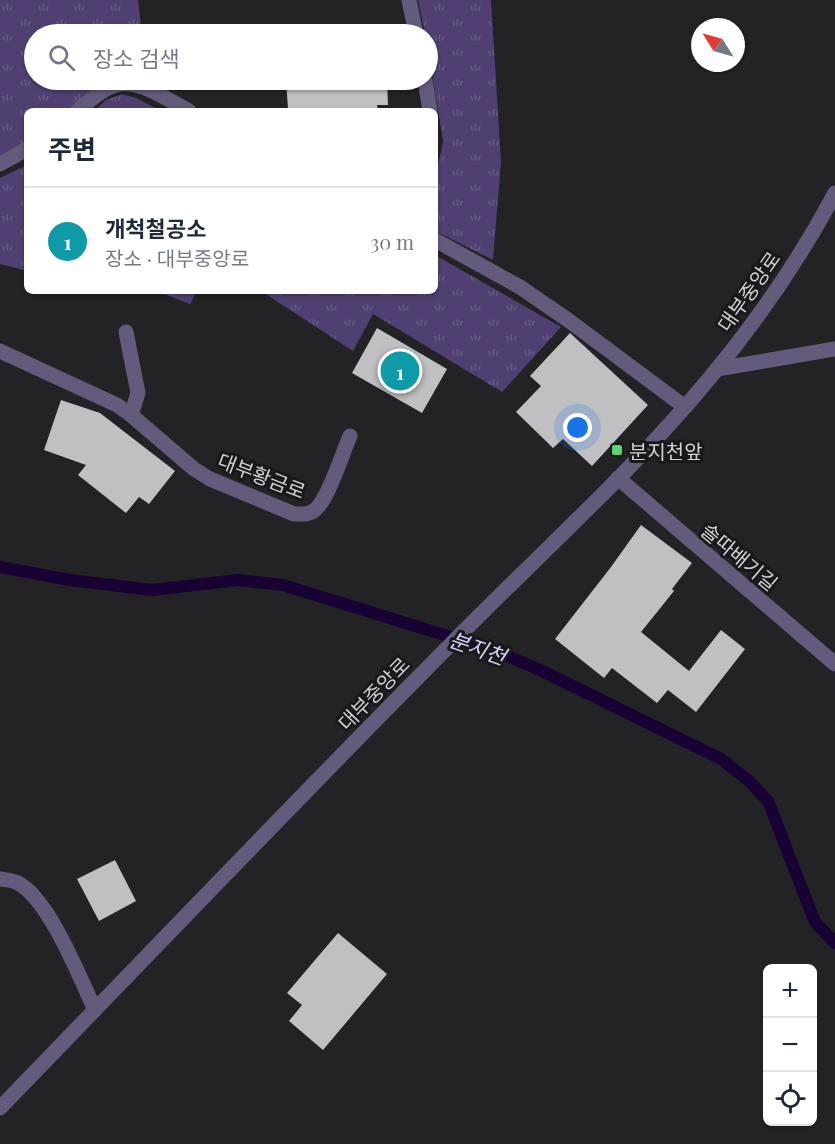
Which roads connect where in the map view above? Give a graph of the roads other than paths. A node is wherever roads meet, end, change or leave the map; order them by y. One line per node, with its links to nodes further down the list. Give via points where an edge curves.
1 (409, 0): 2 (street)
2 (414, 24)
3 (105, 90): 6 (street)
4 (148, 90): 7 (street)
5 (426, 90): 8 (street)
6 (81, 108)
7 (183, 108)
8 (429, 108)
9 (24, 151): 10 (street)
10 (0, 164)
11 (835, 193): 16 (street, 대부중앙로, via 780,285)
12 (438, 242): 17 (street, via 568,320)
13 (126, 332): 18 (street, via 138,393)
14 (835, 349): 16 (street)
15 (0, 351): 18 (street, 대부황금로)
16 (717, 369): 17 (street, 대부중앙로)
17 (685, 407): 20 (street, 대부중앙로)
18 (131, 415): 19 (street, 대부황금로, via 210,479 294,514 316,510)
19 (350, 436)
20 (618, 478): 21 (street, 솔따배기길); 23 (street, 대부중앙로)
21 (835, 664)
22 (0, 879): 23 (street, via 17,882 32,893 68,952)
23 (94, 1010): 24 (street, 대부중앙로)
24 (0, 1108)

